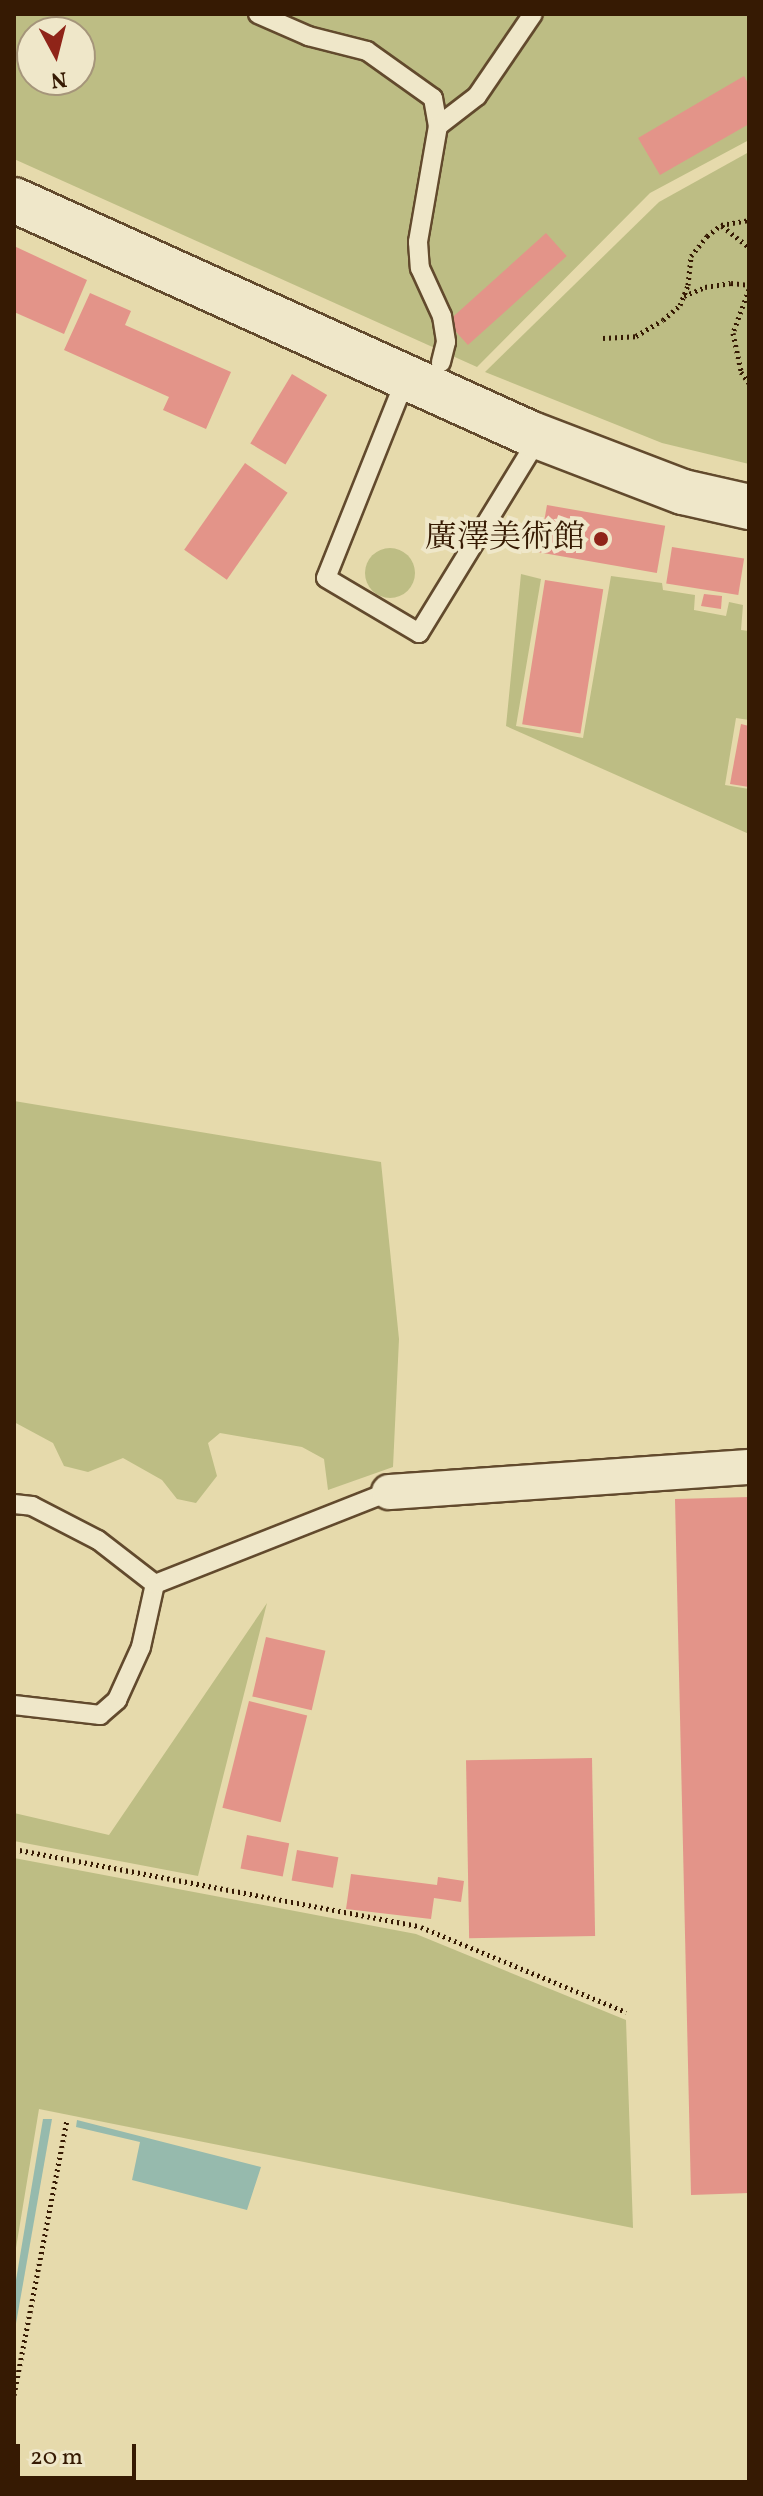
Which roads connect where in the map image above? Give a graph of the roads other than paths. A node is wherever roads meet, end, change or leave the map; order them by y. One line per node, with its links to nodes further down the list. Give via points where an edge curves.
1 (533, 14): 3 (lane, via 477,96)
2 (258, 15): 3 (lane, via 308,36 367,51 433,98)
3 (438, 126): 5 (lane, via 418,242 420,268 442,316 446,342)
4 (14, 200): 5 (street)
5 (423, 370): 6 (street); 6 (lane, via 326,578 419,633)
6 (539, 437): 7 (street, via 683,492)
7 (749, 507)
8 (749, 1467): 9 (street)
9 (389, 1492): 11 (lane)
10 (14, 1504): 11 (lane, via 32,1506 98,1540)
11 (155, 1584): 12 (lane, via 141,1647 117,1700 100,1715)
12 (14, 1705)

